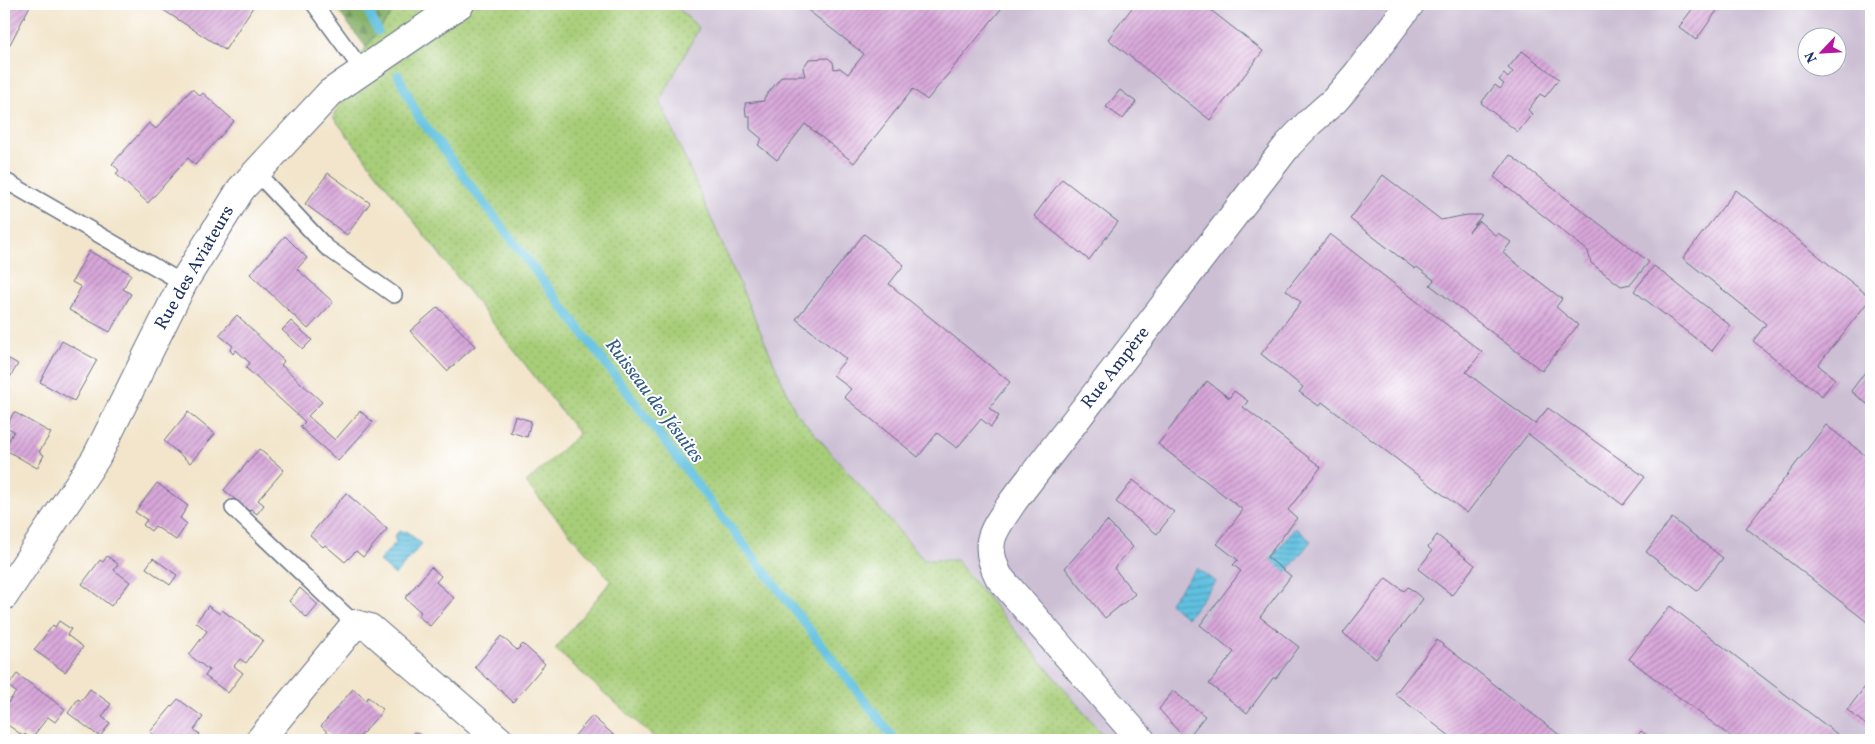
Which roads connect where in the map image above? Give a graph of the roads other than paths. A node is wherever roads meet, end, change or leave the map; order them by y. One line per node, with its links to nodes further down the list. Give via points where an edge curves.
1 (314, 4): 4 (lane)
2 (460, 4): 4 (street, Rue des Aviateurs)
3 (1410, 4): 14 (street, Rue Ampère, via 1335,100 1288,145 994,530 989,546 991,562 999,577)
4 (363, 71): 5 (street, Rue des Aviateurs, via 330,93)
5 (256, 172): 7 (street, Rue des Aviateurs, via 241,189); 8 (lane, via 326,247)
6 (4, 180): 7 (lane)
7 (183, 283): 10 (street, Rue des Aviateurs, via 96,458)
8 (394, 295)
9 (233, 508): 11 (lane)
10 (4, 596)
11 (355, 624): 12 (street); 13 (street, via 370,628)
12 (260, 740)
13 (499, 740)
14 (1141, 740)

